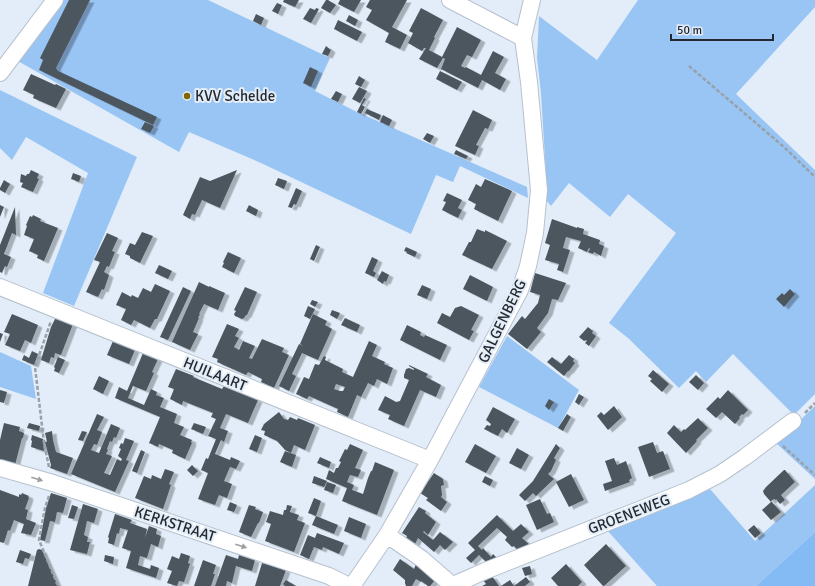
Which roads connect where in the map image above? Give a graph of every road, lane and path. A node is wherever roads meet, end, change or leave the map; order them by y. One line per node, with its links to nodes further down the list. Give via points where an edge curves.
1 (55, 0): 6 (street)
2 (450, 0): 4 (street)
3 (532, 0): 4 (street, GALGENBERG)
4 (523, 38): 12 (street, GALGENBERG, via 539,190 535,233 528,266 520,290)
5 (689, 66): 7 (path, via 784,147)
6 (0, 73)
7 (815, 177)
8 (0, 287): 9 (street, HUILAART)
9 (56, 310): 12 (street, HUILAART); 15 (path, via 35,367)
10 (793, 421): 11 (street, GROENEWEG)
11 (773, 436): 14 (path); 20 (street, GROENEWEG, via 720,474 688,490)
12 (430, 460): 16 (street, GALGENBERG)
13 (0, 468): 15 (street, KERKSTRAAT, one-way to 15)
14 (815, 475)
15 (52, 483): 17 (path, via 39,540); 18 (street, KERKSTRAAT, one-way to 18, via 330,576)
16 (387, 535): 19 (street, GALGENBERG); 20 (street, via 422,559)
17 (58, 586)
18 (349, 586)
19 (352, 586)
20 (453, 586)

